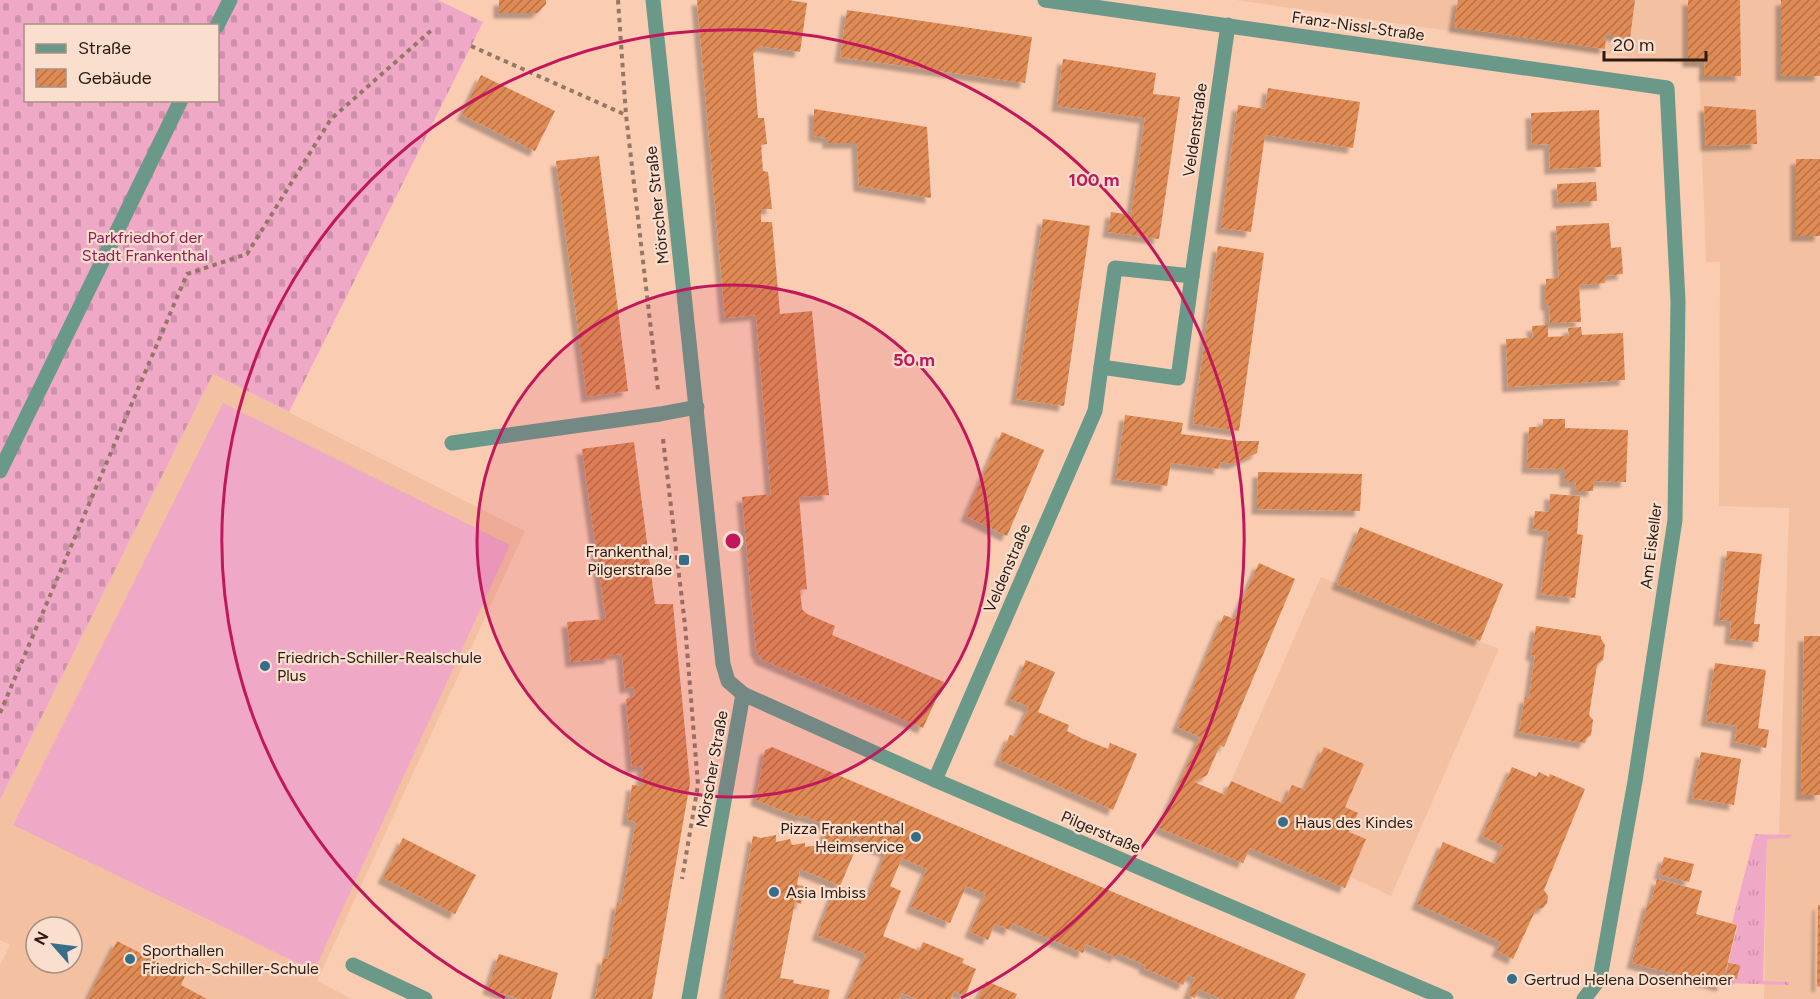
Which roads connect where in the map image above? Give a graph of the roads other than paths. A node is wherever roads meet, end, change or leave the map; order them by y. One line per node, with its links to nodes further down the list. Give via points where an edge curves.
1 (230, 0): 4 (street)
2 (653, 0): 10 (street, Mörscher Straße)
3 (1045, 0): 5 (street, Franz-Nissl-Straße)
4 (218, 24)
5 (1228, 25): 6 (street, Franz-Nissl-Straße); 8 (street, Veldenstraße)
6 (1667, 88): 19 (street, Am Eiskeller, via 1678,301 1675,520 1600,978)
7 (180, 102): 12 (street)
8 (1192, 276): 9 (street, Veldenstraße, via 1115,268); 9 (street, Veldenstraße, via 1178,378)
9 (1101, 367): 14 (street, Veldenstraße, via 1095,411)
10 (697, 407): 11 (street); 13 (street, Mörscher Straße, via 723,664 728,681)
11 (452, 443)
12 (0, 471)
13 (743, 694): 14 (street, Pilgerstraße); 17 (street, Mörscher Straße)
14 (935, 780): 18 (street, Pilgerstraße)
15 (353, 965): 16 (street)
16 (425, 999)
17 (689, 999)
18 (1446, 999)
19 (1584, 999)

